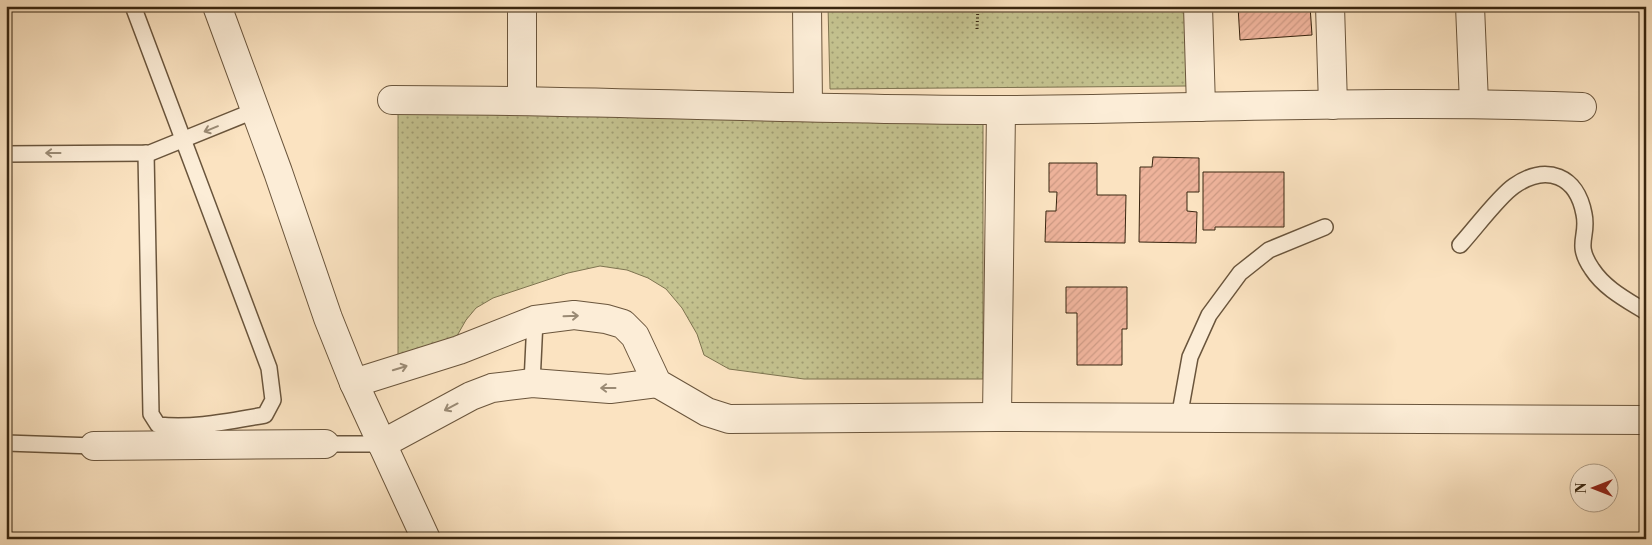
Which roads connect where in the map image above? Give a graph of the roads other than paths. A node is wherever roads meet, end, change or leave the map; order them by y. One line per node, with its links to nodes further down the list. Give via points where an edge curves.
1 (133, 6): 17 (lane)
2 (217, 6): 15 (street)
3 (522, 6): 9 (street)
4 (807, 6): 12 (street)
5 (1198, 6): 13 (street)
6 (1330, 6): 11 (street)
7 (1470, 6): 10 (street)
8 (392, 100): 9 (street)
9 (522, 100): 12 (street)
10 (1474, 103): 11 (street); 14 (street)
11 (1333, 105): 13 (street)
12 (808, 107): 16 (street)
13 (1201, 107): 16 (street)
14 (1582, 107)
15 (256, 110): 17 (lane, one-way to 17); 24 (street, via 328,318)
16 (1001, 110): 27 (street)
17 (183, 140): 18 (lane); 18 (lane, via 269,368 273,400 265,415 194,427 174,427 158,424 151,414)
18 (146, 153): 19 (lane, one-way to 19)
19 (6, 154)
20 (1325, 227): 28 (lane, via 1269,250 1240,273 1209,315 1190,357)
21 (1460, 245): 22 (lane, via 1514,186 1536,175 1558,176 1575,187 1585,216 1581,246 1592,269 1608,288)
22 (1646, 312)
23 (535, 320): 24 (street, one-way to 23, via 459,350); 25 (lane); 26 (street, one-way to 26, via 574,315 623,324 635,336)
24 (354, 383): 32 (street)
25 (532, 383): 26 (street, one-way to 25, via 610,389); 32 (street, one-way to 32, via 492,388 471,396)
26 (657, 383): 27 (street, via 707,412 730,418)
27 (998, 417): 28 (street)
28 (1179, 418): 29 (street)
29 (1646, 420)
30 (6, 443): 33 (lane)
31 (324, 444): 32 (lane); 33 (street)
32 (382, 444): 34 (street)
33 (94, 446)
34 (426, 539)

